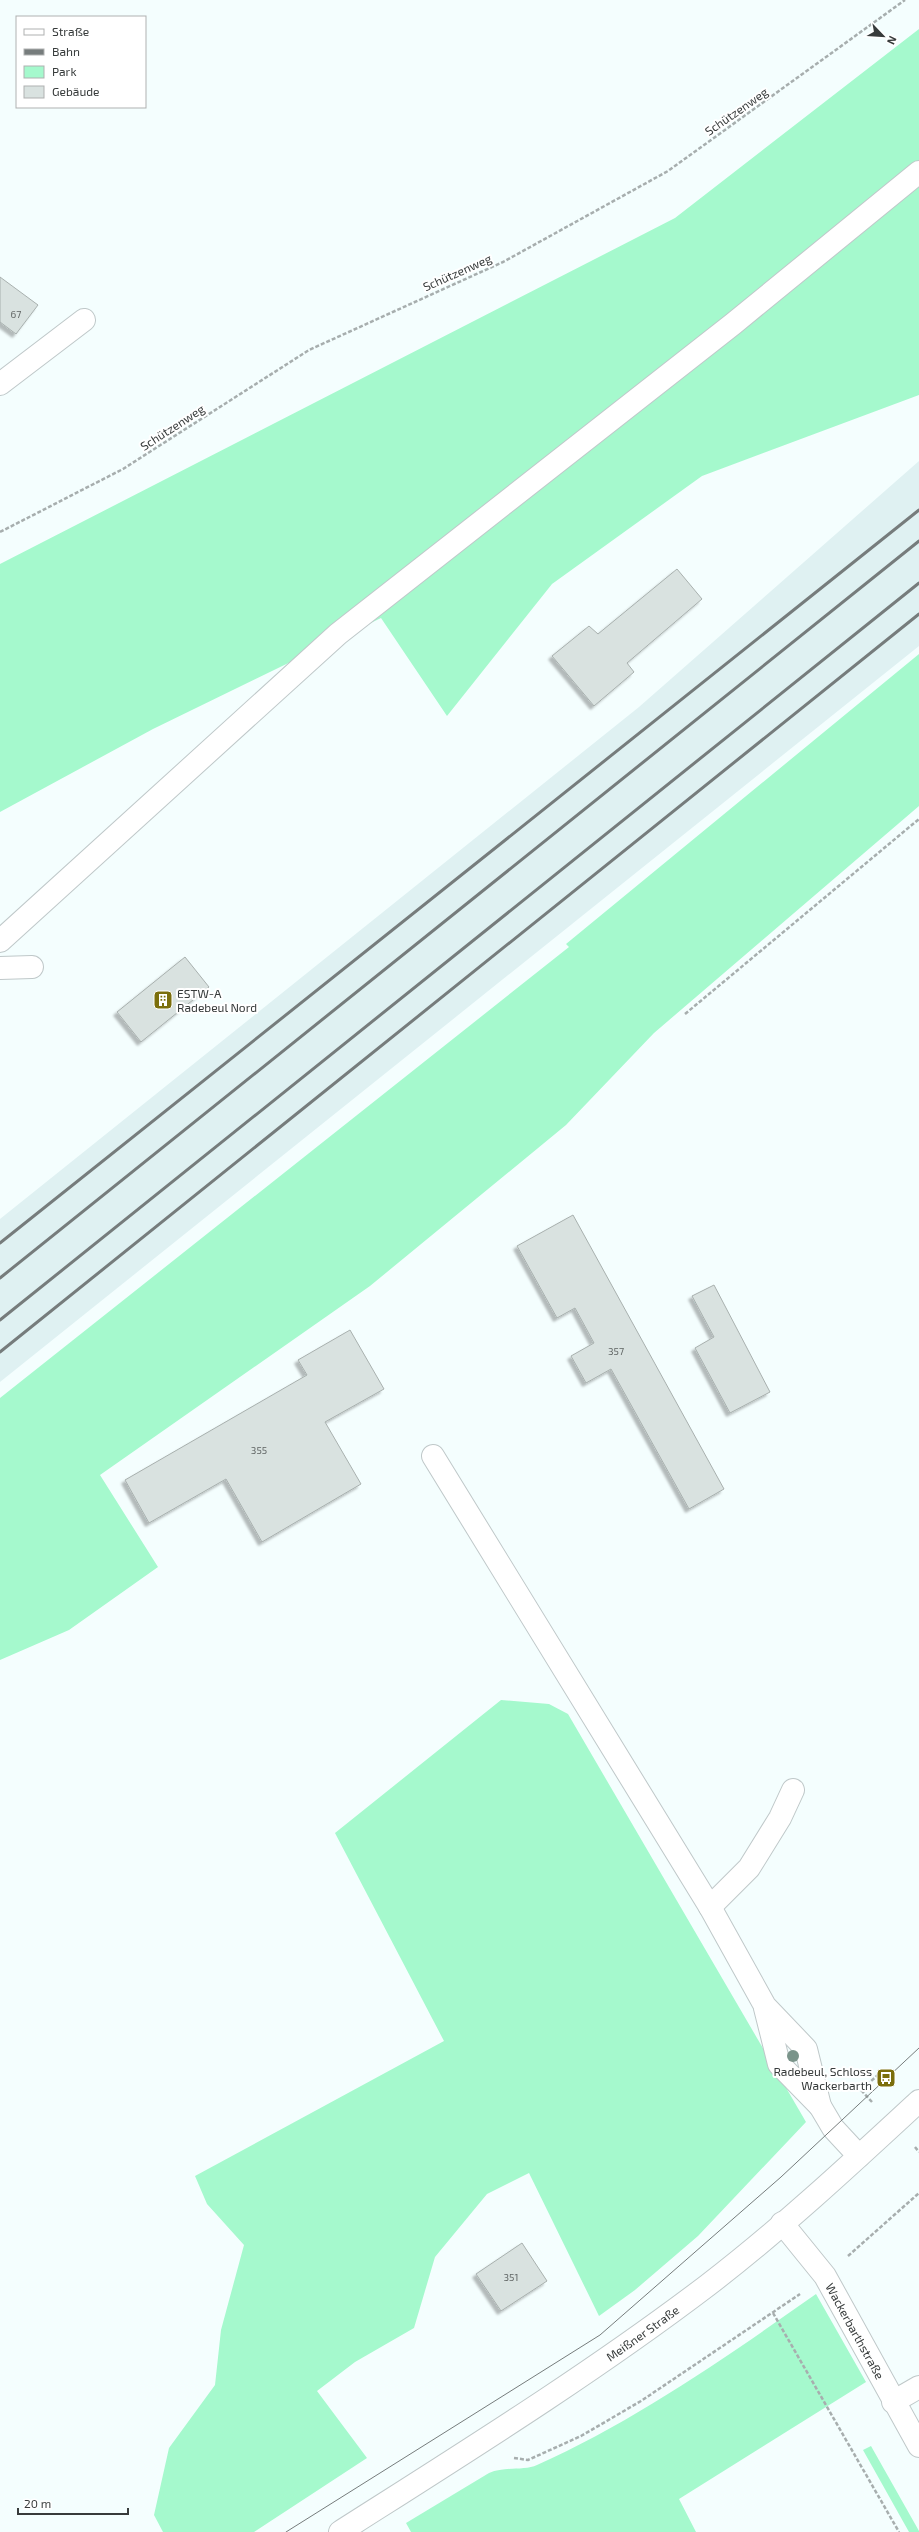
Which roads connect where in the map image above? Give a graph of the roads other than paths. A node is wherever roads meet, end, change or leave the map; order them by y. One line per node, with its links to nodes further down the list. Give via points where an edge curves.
1 (919, 172): 4 (main road, via 733,324 338,634)
2 (84, 320): 3 (main road)
3 (0, 384)
4 (0, 941)
5 (32, 967): 6 (main road)
6 (0, 968)
7 (433, 1456): 9 (main road)
8 (793, 1790): 9 (main road, via 780,1818 749,1868)
9 (710, 1907): 10 (main road)
10 (765, 2006): 12 (main road, via 806,2050); 12 (main road, via 779,2064)
11 (919, 2100): 13 (main road, Meißner Straße)
12 (820, 2106): 13 (main road, via 832,2128)
13 (859, 2156): 14 (main road, Meißner Straße)
14 (782, 2223): 16 (main road, Wackerbarthstraße, via 825,2276); 18 (main road, Meißner Straße, via 709,2284 646,2331)
15 (919, 2387): 16 (main road)
16 (893, 2402): 17 (main road, Wackerbarthstraße)
17 (919, 2446)
18 (340, 2532)

